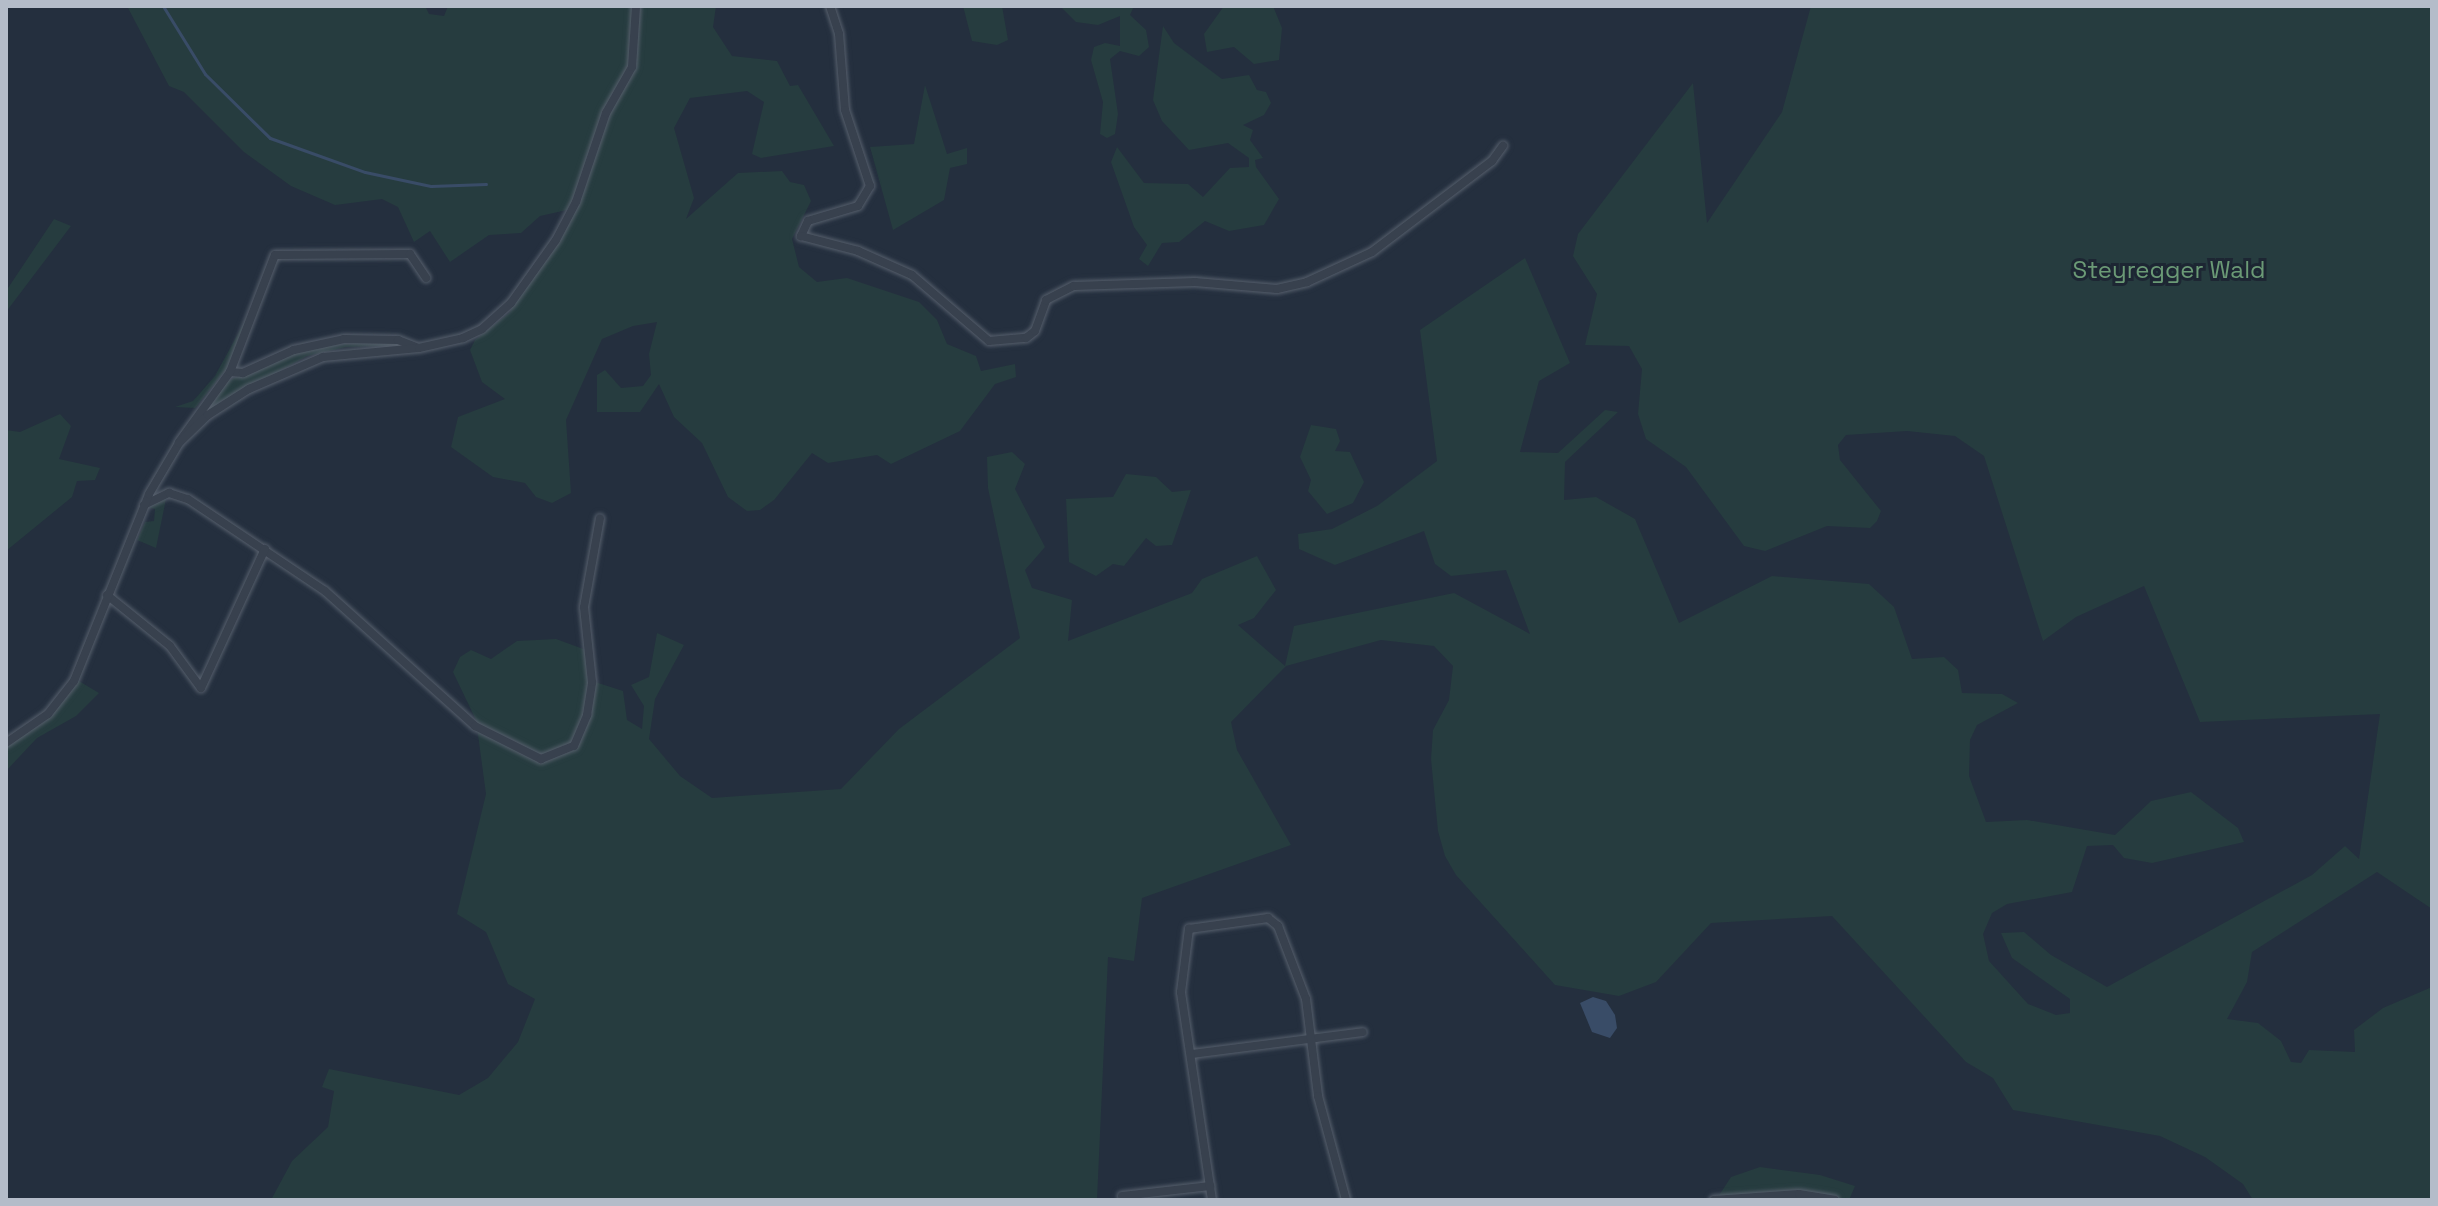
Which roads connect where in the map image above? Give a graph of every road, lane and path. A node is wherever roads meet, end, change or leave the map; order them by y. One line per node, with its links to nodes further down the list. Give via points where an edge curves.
1 (636, 6): 5 (street, via 632,67 606,113 556,240 496,318 472,335)
2 (830, 6): 3 (street, via 839,34 843,101 870,186 858,206 808,221 801,236 858,251 912,275 989,341 1026,338 1035,331 1046,300 1074,286 1195,282 1277,289 1307,282 1372,252 1492,161)
3 (1503, 146)
4 (426, 278): 6 (street, via 416,258 399,253 275,255)
5 (419, 348): 6 (street, via 398,340 344,339 294,350 243,373); 7 (street, via 344,352 299,365 227,402)
6 (230, 372): 7 (street, via 181,433)
7 (179, 443): 8 (street)
8 (142, 507): 10 (street, via 177,493); 11 (street)
9 (600, 518): 10 (street, via 584,607 592,682 587,715 574,746 552,758 525,754 475,726 351,613)
10 (265, 549): 11 (street, via 201,688 170,646)
11 (107, 595): 12 (street, via 69,689 48,714)
12 (6, 743)
13 (1363, 1032): 14 (street)
14 (1311, 1038): 15 (street); 15 (street, via 1306,999 1278,926 1268,918 1189,929 1180,988); 19 (street, via 1318,1096)
15 (1192, 1054): 16 (street)
16 (1210, 1186): 17 (street); 18 (street)
17 (1122, 1196)
18 (1212, 1200)
19 (1346, 1200)
20 (1714, 1200): 21 (street, via 1799,1194)
21 (1835, 1200)

